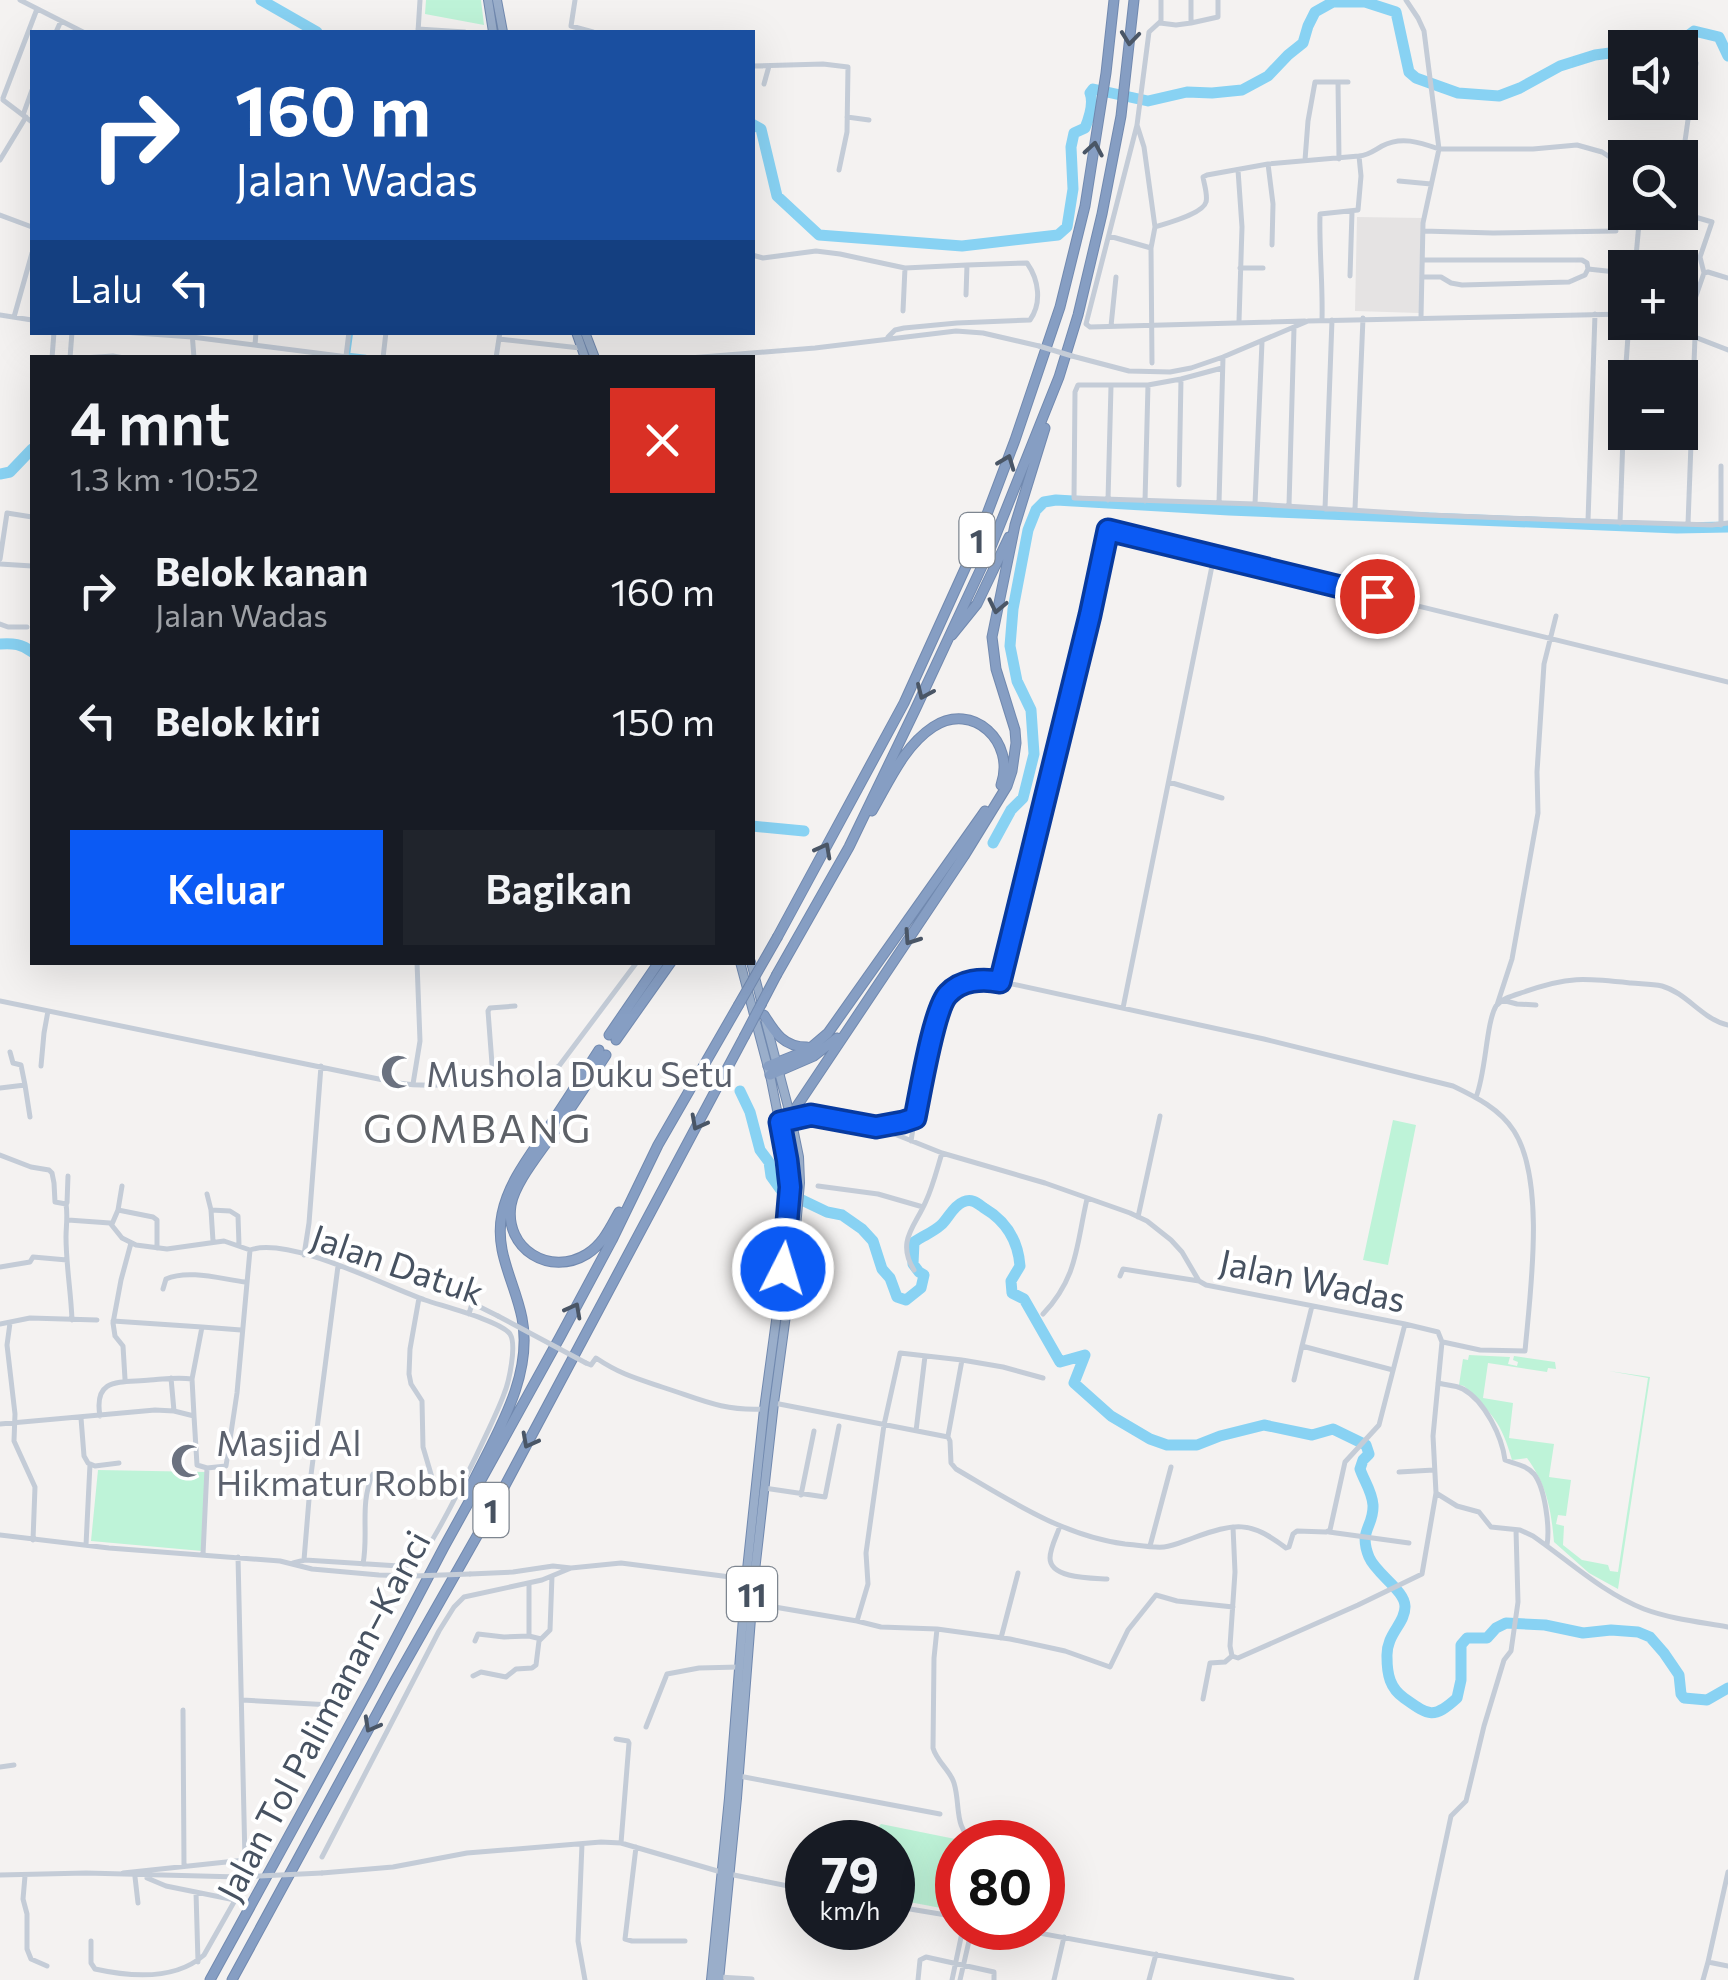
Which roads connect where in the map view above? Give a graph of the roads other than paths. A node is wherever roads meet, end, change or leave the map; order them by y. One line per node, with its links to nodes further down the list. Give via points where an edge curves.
1 (20, 0): 12 (street)
2 (420, 0): 18 (street)
3 (488, 0): 19 (highway)
4 (497, 0): 20 (highway)
5 (575, 0): 21 (street, via 571,26)
6 (1114, 0): 166 (highway, Jalan Tol Palimanan–Kanci / 1, one-way to 6, bridge, via 904,703 987,516 1060,307 1084,206)
7 (1134, 0): 99 (highway, Jalan Tol Palimanan–Kanci / 1, one-way to 99, via 1102,214)
8 (1161, 0): 14 (street)
9 (1191, 0): 15 (street)
10 (1218, 0): 15 (street, via 1218,17)
11 (1406, 0): 32 (street, via 1422,24)
12 (36, 9): 13 (street); 27 (street)
13 (62, 21): 16 (street); 17 (street)
14 (1160, 23): 15 (street); 31 (street, via 1148,34)
15 (1192, 24)
16 (57, 30)
17 (79, 30)
18 (418, 30)
19 (493, 30)
20 (503, 30)
21 (586, 30)
22 (755, 66): 23 (street)
23 (768, 66): 26 (street); 29 (street, via 847,66)
24 (1338, 82): 25 (street); 35 (street); 37 (street, via 1315,83)
25 (1348, 82)
26 (764, 84)
27 (2, 98): 28 (street)
28 (26, 116): 36 (street)
29 (847, 117): 30 (street); 39 (street)
30 (869, 120)
31 (1137, 126): 47 (street); 50 (street)
32 (1439, 149): 33 (street, via 1411,140); 34 (street, via 1577,146); 42 (street)
33 (1359, 156): 35 (street); 43 (street, via 1358,209)
34 (1608, 156)
35 (1340, 159): 37 (street)
36 (0, 160)
37 (1304, 160): 38 (street)
38 (1268, 164): 40 (street); 51 (street)
39 (839, 170)
40 (1238, 170): 47 (street, via 1204,176 1204,208); 58 (street)
41 (1400, 181): 42 (street)
42 (1432, 184): 48 (street)
43 (1352, 212): 63 (street); 77 (street, via 1320,214)
44 (0, 215): 46 (street)
45 (1698, 218): 62 (street, via 1712,222 1700,258)
46 (30, 226)
47 (1155, 227): 52 (street)
48 (1423, 230): 49 (street); 55 (street)
49 (1616, 231)
50 (1109, 236): 52 (street); 82 (street, via 1086,321 1090,327)
51 (1272, 245)
52 (1151, 248): 81 (street)
53 (755, 256): 57 (street, via 822,252)
54 (30, 259): 73 (street)
55 (1422, 260): 60 (street, via 1582,260); 64 (street)
56 (967, 265): 57 (street); 68 (street); 88 (street, via 1027,263 1037,286 1033,317 904,328)
57 (905, 268): 69 (street)
58 (1240, 268): 59 (street); 80 (street)
59 (1263, 268)
60 (1588, 270): 61 (street); 64 (street, via 1562,283 1462,285)
61 (1608, 272)
62 (1704, 274): 66 (street); 67 (street)
63 (1350, 276)
64 (1422, 276): 75 (street)
65 (1116, 277): 82 (street)
66 (1728, 278)
67 (1698, 292)
68 (966, 295)
69 (903, 312)
70 (1594, 314): 71 (street); 75 (street); 114 (street)
71 (1608, 314)
72 (0, 315): 73 (street)
73 (14, 318): 76 (street)
74 (1363, 318): 75 (street); 78 (street); 112 (street)
75 (1421, 318)
76 (30, 320)
77 (1322, 320): 78 (street); 79 (street)
78 (1332, 320): 111 (street)
79 (1308, 321): 80 (street); 83 (street)
80 (1239, 322): 81 (street)
81 (1152, 325): 82 (street); 97 (street)
82 (1111, 326)
83 (1294, 328): 90 (street); 110 (street)
84 (192, 335): 91 (street)
85 (256, 335): 91 (street)
86 (499, 336): 93 (street)
87 (1698, 338): 92 (street)
88 (886, 339): 95 (street); 96 (street, bridge, via 984,333 1146,372)
89 (1695, 340): 116 (street)
90 (1262, 342): 96 (street); 109 (street)
91 (255, 344): 94 (street)
92 (1728, 350)
93 (584, 353)
94 (311, 354)
95 (726, 355)
96 (1223, 357): 98 (street)
97 (1152, 363)
98 (1222, 368): 100 (street); 108 (street)
99 (1059, 377): 118 (highway); 126 (highway, Jalan Tol Palimanan–Kanci / 1, via 992,547)
100 (1180, 380): 101 (street); 105 (street)
101 (1148, 385): 102 (street); 107 (street)
102 (1111, 386): 106 (street); 106 (street, via 1078,385 1074,409 1074,498)
103 (1623, 450): 115 (street)
104 (1721, 466): 117 (street)
105 (1179, 484)
106 (1108, 500): 107 (street)
107 (1145, 501): 108 (street)
108 (1218, 503): 109 (street)
109 (1255, 504): 110 (street)
110 (1289, 506): 111 (street)
111 (1325, 508): 112 (street)
112 (1355, 509): 114 (street)
113 (30, 517): 120 (street, via 7,513)
114 (1588, 521): 115 (street)
115 (1620, 523): 116 (street)
116 (1688, 524): 117 (street)
117 (1725, 524)
118 (1015, 525): 126 (highway, via 977,604); 146 (highway, one-way to 146, via 992,637 1015,730 1012,772 954,872)
119 (1214, 556): 125 (street); 128 (street); 137 (street, via 1108,530)
120 (0, 562): 121 (street)
121 (30, 566)
122 (1556, 616): 125 (street)
123 (0, 624): 124 (street)
124 (27, 627)
125 (1550, 639): 127 (street); 139 (street, via 1538,813)
126 (946, 640): 130 (highway, Jalan Tol Palimanan–Kanci / 1, one-way to 130)
127 (1728, 682)
128 (1169, 782): 129 (street); 142 (street)
129 (1222, 798)
130 (850, 847): 147 (highway, via 906,754 932,728 966,720 1001,746 1006,768 996,796 840,1018); 322 (highway, Jalan Tol Palimanan–Kanci / 1, one-way to 322, bridge)
131 (417, 965): 154 (street, via 420,1042)
132 (635, 965): 152 (street, via 559,1066)
133 (657, 965): 134 (highway, via 612,1038)
134 (670, 965)
135 (741, 965): 151 (highway, 11)
136 (752, 965): 144 (highway, 11)
137 (1000, 982): 142 (street); 162 (street, via 971,981 943,999)
138 (0, 1001): 143 (street)
139 (1500, 1003): 141 (street); 145 (street, via 1557,980 1616,981 1663,986); 156 (street)
140 (515, 1006): 152 (street, via 488,1011)
141 (1536, 1006)
142 (1124, 1008): 156 (street, via 1453,1086)
143 (48, 1010): 149 (street); 150 (street)
144 (764, 1015): 147 (highway, via 788,1044); 151 (highway, 11)
145 (1728, 1026)
146 (847, 1030): 151 (highway, via 814,1056); 157 (highway)
147 (814, 1045): 151 (highway)
148 (10, 1052): 153 (street)
149 (41, 1066)
150 (321, 1066): 154 (street); 187 (street)
151 (774, 1069): 161 (highway, 11); 163 (highway, 11)
152 (492, 1078): 154 (street)
153 (25, 1085): 155 (street); 160 (street)
154 (413, 1085)
155 (0, 1088)
156 (1476, 1097): 208 (street, via 1514,1130 1528,1167 1534,1216 1525,1351)
157 (798, 1102): 158 (street); 161 (highway)
158 (811, 1115): 161 (street, Jalan Wadas); 164 (street, Jalan Wadas)
159 (1160, 1116): 179 (street)
160 (30, 1117)
161 (791, 1117): 163 (highway); 172 (highway, 11, via 799,1157)
162 (915, 1118): 164 (street); 165 (street)
163 (780, 1122): 172 (highway, 11)
164 (876, 1127): 165 (street, Jalan Wadas)
165 (911, 1141): 167 (street, Jalan Wadas)
166 (658, 1145): 253 (highway, Jalan Tol Palimanan–Kanci / 1, one-way to 166); 253 (highway, via 604,1240 575,1260 554,1263 521,1246 511,1222 514,1195 602,1053 523,1167 505,1203 501,1246 522,1320 523,1362)
167 (942, 1153): 174 (street, Jalan Wadas); 176 (street)
168 (0, 1155): 175 (street, via 49,1170 54,1202)
169 (68, 1176): 175 (street)
170 (122, 1186): 177 (street)
171 (818, 1186): 176 (street)
172 (794, 1188): 219 (highway, 11, via 798,1210); 220 (highway, 11)
173 (207, 1194): 178 (street)
174 (1087, 1199): 179 (street, Jalan Wadas); 199 (street, via 1070,1276)
175 (67, 1206): 180 (street)
176 (924, 1207): 191 (street, via 907,1241)
177 (118, 1210): 181 (street); 185 (street, via 157,1220)
178 (211, 1210): 182 (street); 184 (street, via 238,1216)
179 (1138, 1216): 194 (street, Jalan Wadas, via 1177,1246)
180 (68, 1220): 181 (street); 188 (street)
181 (112, 1224): 183 (street)
182 (212, 1241): 184 (street, Jalan Datuk); 185 (street, Jalan Datuk)
183 (131, 1243): 185 (street, Jalan Datuk); 202 (street)
184 (239, 1246): 186 (street, Jalan Datuk)
185 (157, 1248)
186 (250, 1250): 187 (street, Jalan Datuk); 193 (street)
187 (304, 1255): 189 (street, Jalan Datuk)
188 (67, 1260): 190 (street, via 32,1258); 200 (street)
189 (338, 1266): 196 (street, Jalan Datuk); 256 (street)
190 (0, 1267)
191 (914, 1270)
192 (1120, 1276): 194 (street, via 1123,1269)
193 (246, 1281): 195 (street, via 174,1275); 207 (street)
194 (1199, 1281): 197 (street, Jalan Wadas)
195 (163, 1290)
196 (419, 1298): 198 (street, Jalan Datuk); 239 (street, via 408,1374 422,1401)
197 (1312, 1306): 205 (street, Jalan Wadas); 209 (street)
198 (468, 1314): 220 (street, bridge, via 476,1305 586,1363 596,1358 622,1375 692,1399); 258 (street, Jalan Datuk, via 510,1335 504,1395 421,1558 410,1566)
199 (1044, 1314)
200 (72, 1320): 201 (street); 203 (street)
201 (96, 1320)
202 (113, 1321): 206 (street); 217 (street)
203 (10, 1323): 204 (street); 225 (street)
204 (0, 1324)
205 (1405, 1324): 208 (street, Jalan Wadas, via 1438,1332); 212 (street)
206 (202, 1327): 207 (street); 215 (street)
207 (241, 1330): 235 (street, via 228,1460 224,1467)
208 (1442, 1342): 218 (street, Jalan Wadas)
209 (1302, 1346): 212 (street); 216 (street)
210 (925, 1356): 211 (street); 227 (street, via 899,1355); 229 (street)
211 (962, 1360): 214 (street); 231 (street)
212 (1393, 1370): 246 (street, via 1378,1425 1345,1462)
213 (171, 1378): 215 (street); 217 (street); 221 (street)
214 (1043, 1378)
215 (192, 1379): 223 (street)
216 (1294, 1380)
217 (125, 1381): 222 (street, via 100,1394)
218 (1438, 1383): 236 (street, Jalan Wadas); 252 (street, via 1468,1394 1498,1430 1506,1462 1536,1476)
219 (774, 1402): 227 (street); 241 (highway, 11)
220 (764, 1409): 241 (highway, 11)
221 (174, 1411): 222 (street); 223 (street)
222 (100, 1416): 224 (street)
223 (194, 1416): 235 (street, via 196,1463)
224 (80, 1418): 225 (street); 233 (street)
225 (15, 1423): 226 (street); 248 (street, via 15,1446 35,1488)
226 (0, 1424)
227 (884, 1425): 229 (street); 268 (street, via 868,1584)
228 (840, 1426): 242 (street, via 826,1496)
229 (916, 1430): 231 (street)
230 (814, 1431): 242 (street)
231 (948, 1437): 243 (street, via 952,1466)
232 (119, 1463): 233 (street)
233 (90, 1464): 250 (street)
234 (1171, 1467): 251 (street)
235 (207, 1468): 254 (street)
236 (1434, 1470): 237 (street); 240 (street, Jalan Wadas)
237 (1399, 1472)
238 (373, 1474): 258 (street, via 364,1501)
239 (433, 1480)
240 (1436, 1493): 245 (street, via 1479,1512 1491,1527); 275 (street, Jalan Wadas, via 1422,1573)
241 (760, 1495): 242 (street); 264 (highway, 11)
242 (801, 1496)
243 (1060, 1526): 251 (street); 263 (street, via 1052,1565 1076,1577)
244 (1234, 1527): 246 (street, via 1253,1527 1285,1548 1297,1531); 251 (street); 267 (street)
245 (1516, 1530): 252 (street); 330 (street, via 1512,1650 1466,1801 1449,1825)
246 (1326, 1532): 249 (street)
247 (0, 1536): 248 (street)
248 (33, 1540): 250 (street)
249 (1409, 1543)
250 (86, 1546): 254 (street)
251 (1150, 1546)
252 (1547, 1546): 269 (street, via 1642,1608)
253 (444, 1547): 321 (highway, Jalan Tol Palimanan–Kanci / 1)
254 (203, 1555): 255 (street)
255 (238, 1557): 257 (street); 279 (street)
256 (304, 1560): 257 (street, Jalan Datuk); 258 (street, Jalan Datuk); 259 (street)
257 (293, 1563): 259 (street)
258 (363, 1564)
259 (304, 1568): 260 (street, bridge, via 379,1576)
260 (572, 1568): 262 (street); 264 (street, via 621,1563)
261 (1018, 1573): 272 (street)
262 (552, 1576): 265 (street); 273 (street, via 550,1630)
263 (1107, 1579)
264 (750, 1580): 266 (highway, 11); 276 (highway, 11)
265 (528, 1584): 271 (street); 292 (street, via 470,1595 454,1607)
266 (752, 1604): 268 (street); 286 (highway, 11)
267 (1233, 1606): 272 (street, via 1156,1595 1110,1667); 275 (street)
268 (857, 1620): 270 (street)
269 (1728, 1627)
270 (938, 1629): 272 (street); 288 (street, via 933,1748 954,1782)
271 (529, 1636): 273 (street); 274 (street, via 478,1634)
272 (1001, 1638)
273 (541, 1639): 277 (street, via 532,1668 516,1668 506,1677)
274 (475, 1641)
275 (1232, 1656): 278 (street, via 1210,1663)
276 (739, 1668): 282 (street, via 667,1674); 296 (highway, 11)
277 (473, 1676)
278 (1204, 1699)
279 (242, 1700): 280 (street); 293 (street)
280 (332, 1705)
281 (183, 1710): 294 (street)
282 (646, 1727)
283 (616, 1739): 289 (street, via 629,1743)
284 (14, 1764): 285 (street)
285 (0, 1767)
286 (738, 1776): 287 (street); 296 (highway, 11)
287 (940, 1814)
288 (961, 1820)
289 (621, 1842): 290 (street); 291 (street)
290 (582, 1843): 301 (street, bridge, via 322,1874); 323 (street, via 578,1941)
291 (636, 1847): 296 (street); 308 (street, via 628,1941)
292 (322, 1857)
293 (245, 1860): 294 (street); 304 (street, via 252,1872)
294 (184, 1866): 298 (street)
295 (1728, 1872): 313 (street)
296 (725, 1873): 302 (street); 319 (highway, 11)
297 (25, 1874): 298 (street); 299 (street); 315 (street, via 27,1949 31,1959)
298 (116, 1874): 300 (street)
299 (0, 1876)
300 (135, 1876): 301 (street); 305 (street)
301 (144, 1876): 303 (street)
302 (785, 1885)
303 (196, 1892): 304 (street); 312 (street)
304 (236, 1900): 312 (street)
305 (138, 1904)
306 (1065, 1937): 311 (street)
307 (92, 1941): 317 (street, via 92,1966)
308 (685, 1941)
309 (963, 1950): 314 (street)
310 (1061, 1950): 327 (street)
311 (1156, 1954): 328 (street); 329 (street)
312 (198, 1962): 317 (street, via 170,1976)
313 (1708, 1962): 316 (street); 331 (street)
314 (960, 1963): 324 (street, via 922,1957); 325 (street); 326 (street, via 994,1972)
315 (47, 1966)
316 (1728, 1966)
317 (103, 1971): 320 (street)
318 (752, 1978): 319 (street)
319 (716, 1979)
320 (102, 1980)
321 (210, 1980)
322 (232, 1980)
323 (585, 1980)
324 (918, 1980)
325 (956, 1980)
326 (994, 1980)
327 (1054, 1980)
328 (1149, 1980)
329 (1292, 1980)
330 (1416, 1980)
331 (1703, 1980)

